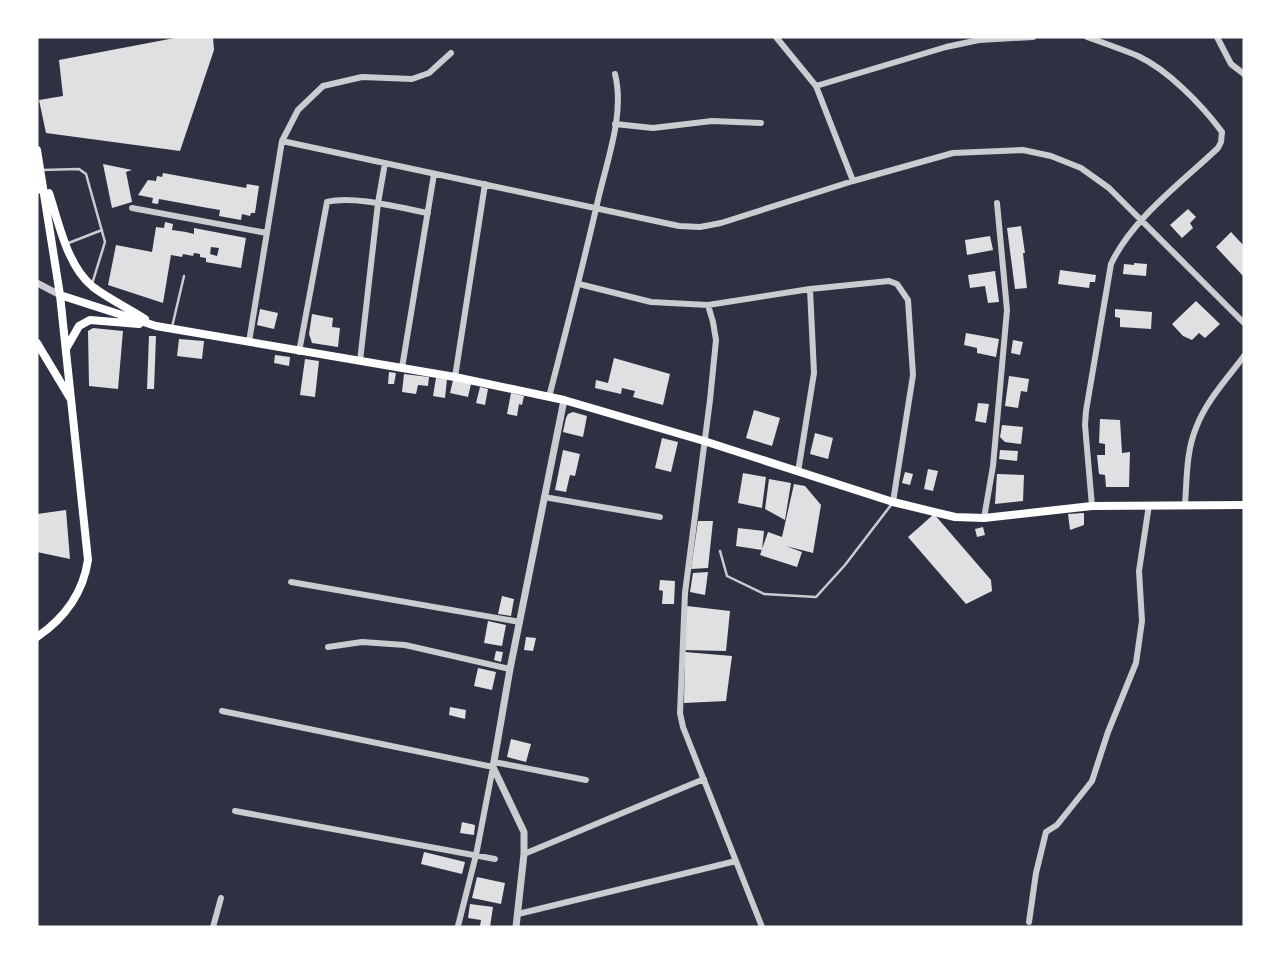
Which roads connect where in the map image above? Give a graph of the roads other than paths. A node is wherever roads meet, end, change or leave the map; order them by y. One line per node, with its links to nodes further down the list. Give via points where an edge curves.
1 (776, 37): 8 (street)
2 (1033, 37): 8 (street, via 946,47)
3 (1087, 37): 24 (street, via 1158,69 1222,132 1218,148)
4 (1217, 37): 7 (street, via 1231,64)
5 (451, 53): 11 (street, via 429,74 412,79 362,77 323,86 298,110)
6 (615, 74): 10 (street, via 619,92)
7 (1244, 74)
8 (816, 86): 16 (street)
9 (761, 123): 10 (street, via 712,121 653,128)
10 (615, 124): 22 (street)
11 (282, 141): 13 (street); 26 (street)
12 (37, 150): 14 (main road)
13 (385, 163): 15 (street); 19 (street)
14 (41, 170): 18 (main road); 25 (lane, via 79,169 86,174); 27 (main road); 33 (main road)
15 (434, 174): 17 (street); 23 (street)
16 (853, 181): 22 (street, via 700,227); 24 (street, via 953,153 1023,150 1081,168)
17 (485, 184): 22 (street); 45 (street)
18 (37, 190)
19 (378, 203): 23 (street); 41 (street, via 327,202); 43 (street)
20 (997, 203): 58 (street, via 1007,310)
21 (132, 208): 26 (street)
22 (596, 208): 30 (street)
23 (428, 213): 44 (street)
24 (1143, 219): 35 (street); 56 (street, via 1117,252 1107,281 1085,418)
25 (102, 230): 27 (lane); 31 (lane, via 104,250)
26 (267, 233): 38 (street)
27 (66, 243): 31 (main road)
28 (184, 276): 37 (lane)
29 (37, 283): 33 (street)
30 (579, 284): 34 (street, via 651,302); 46 (street)
31 (91, 285): 36 (main road)
32 (810, 289): 34 (street); 50 (street, via 814,373); 52 (street, via 889,281 897,284 908,300 913,375)
33 (61, 295): 36 (main road); 40 (main road)
34 (708, 305): 49 (street, via 716,340)
35 (1244, 323)
36 (156, 326): 37 (main road); 40 (main road, via 90,320 79,326)
37 (171, 328): 38 (main road)
38 (248, 342): 41 (main road)
39 (37, 343): 47 (main road)
40 (67, 347): 47 (main road)
41 (299, 352): 43 (main road)
42 (1244, 356): 53 (street, via 1195,429)
43 (360, 361): 44 (main road)
44 (402, 368): 45 (main road)
45 (455, 377): 46 (main road)
46 (549, 397): 48 (main road)
47 (71, 400): 62 (main road, via 88,560 72,604)
48 (564, 400): 49 (main road); 51 (street)
49 (704, 441): 50 (main road); 67 (street, via 685,593 680,713)
50 (798, 472): 52 (main road)
51 (544, 497): 57 (street); 61 (street)
52 (893, 502): 58 (main road, via 955,517); 59 (lane, via 816,597 764,594 727,576)
53 (1185, 504): 54 (main road); 55 (main road)
54 (1149, 505): 56 (main road); 76 (street, via 1139,571 1142,621 1136,663 1091,781 1057,825 1046,832)
55 (1244, 505)
56 (1092, 506): 58 (main road)
57 (660, 517)
58 (984, 518)
59 (720, 551)
60 (291, 582): 61 (street)
61 (520, 622): 64 (street)
62 (37, 637)
63 (328, 647): 64 (street, via 362,642 405,645)
64 (510, 669): 66 (street)
65 (222, 711): 66 (street)
66 (494, 764): 68 (street); 70 (street, via 524,832); 71 (street)
67 (704, 779): 70 (street); 73 (street)
68 (586, 780)
69 (235, 810): 71 (street)
70 (524, 854): 75 (street)
71 (476, 855): 72 (street); 77 (street)
72 (495, 859)
73 (736, 861): 75 (street); 80 (street)
74 (221, 898): 78 (street)
75 (518, 914): 79 (street)
76 (1029, 922)
77 (458, 926)
78 (213, 927)
79 (516, 927)
80 (762, 927)

